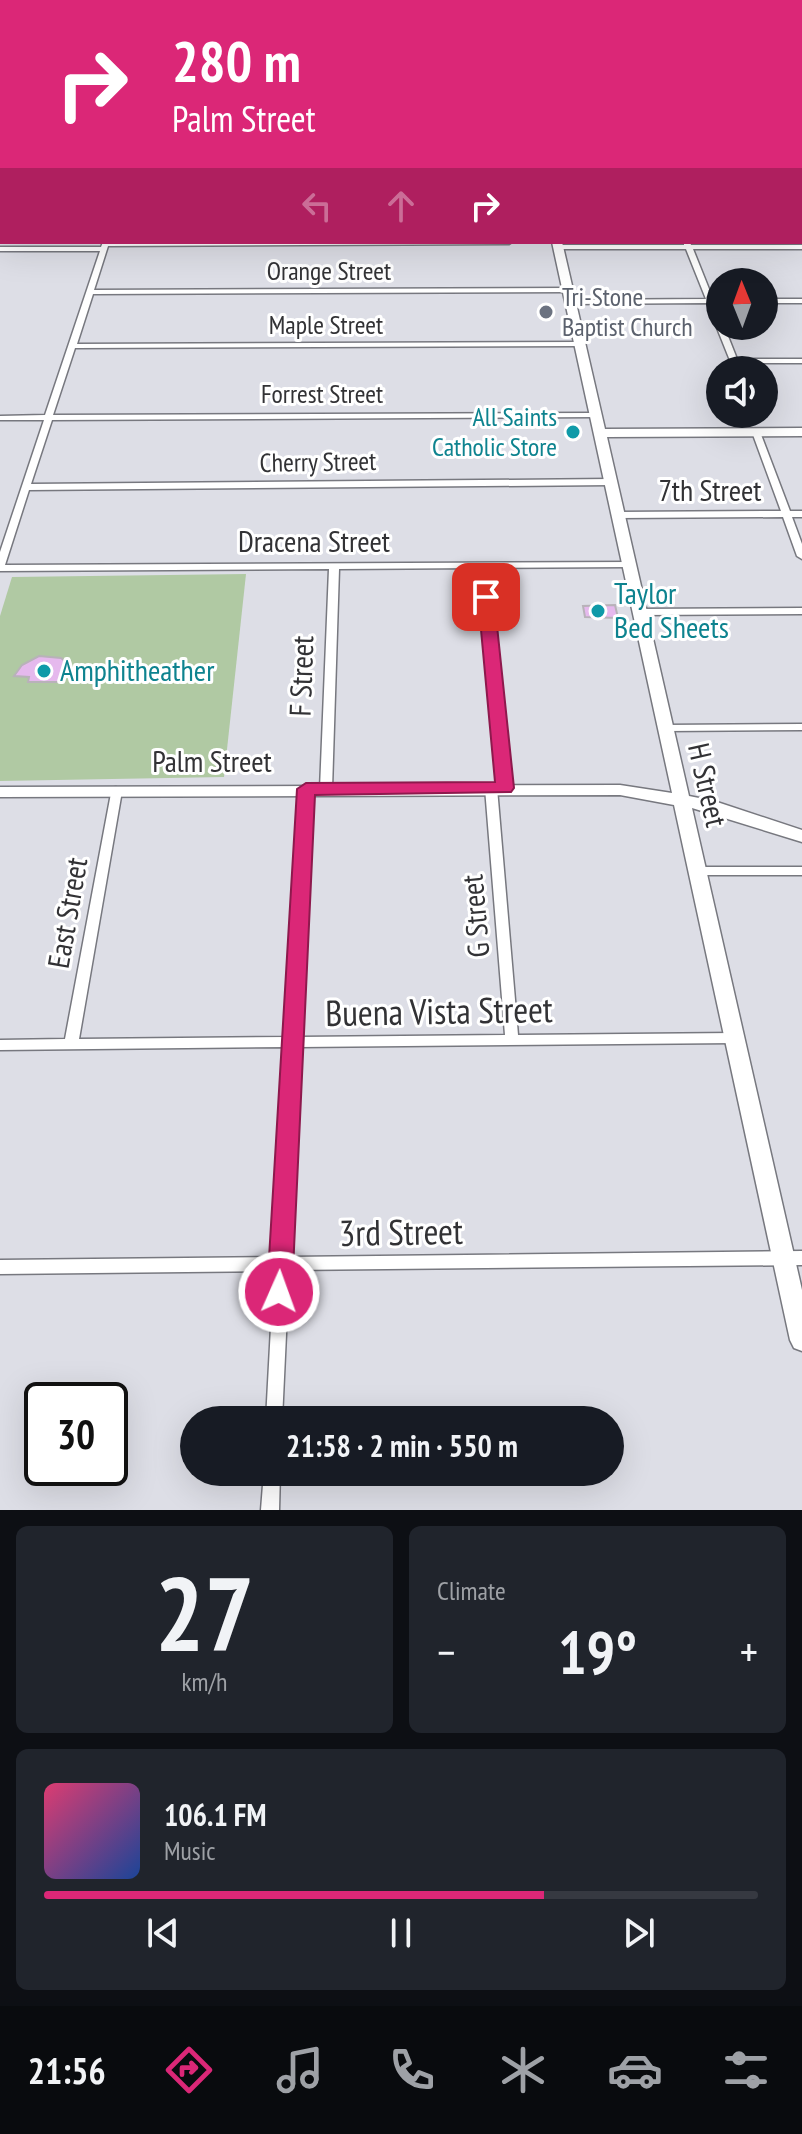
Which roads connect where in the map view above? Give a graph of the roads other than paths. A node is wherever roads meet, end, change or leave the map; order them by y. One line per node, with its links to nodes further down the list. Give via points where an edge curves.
1 (240, 244): 3 (street)
2 (687, 244): 4 (street); 5 (street); 9 (street)
3 (105, 245): 6 (street); 7 (street)
4 (558, 245): 8 (street, H Street)
5 (802, 247)
6 (0, 249)
7 (89, 292): 8 (street, Orange Street); 15 (street)
8 (569, 296): 10 (street, Orange Street); 14 (street, H Street)
9 (706, 296)
10 (706, 301)
11 (778, 301): 12 (street)
12 (802, 301)
13 (725, 340): 16 (street, via 734,361)
14 (580, 344): 15 (street, Maple Street); 17 (street, H Street)
15 (72, 346): 18 (street)
16 (802, 361)
17 (596, 415): 18 (street, Forrest Street); 22 (street, H Street)
18 (48, 417): 19 (street, Forrest Street); 24 (street)
19 (0, 418)
20 (756, 432): 21 (street); 22 (street); 25 (street)
21 (802, 432)
22 (600, 433): 23 (street, H Street)
23 (611, 482): 24 (street, Cherry Street); 27 (street, H Street)
24 (26, 487): 32 (street)
25 (786, 514): 26 (street, 7th Street); 27 (street, 7th Street); 28 (street)
26 (802, 514)
27 (618, 515): 29 (street, H Street)
28 (802, 556)
29 (629, 564): 30 (street, Dracena Street); 34 (street, H Street)
30 (483, 565): 31 (street, Dracena Street); 37 (street, G Street)
31 (334, 566): 32 (street, Dracena Street); 39 (street, F Street)
32 (0, 567)
33 (802, 611): 34 (street)
34 (640, 612): 36 (street, H Street)
35 (802, 727): 36 (street)
36 (666, 728): 42 (street, H Street)
37 (498, 788): 39 (street, Palm Street); 42 (street, Palm Street, via 620,790); 47 (street, G Street)
38 (306, 789): 39 (street, Palm Street); 40 (street, Palm Street); 48 (street)
39 (326, 789)
40 (116, 791): 41 (street, Palm Street); 49 (street, East Street)
41 (0, 792)
42 (682, 800): 43 (street, Palm Street); 44 (street, H Street)
43 (802, 836)
44 (698, 871): 45 (street); 46 (street, H Street)
45 (802, 871)
46 (735, 1038): 47 (street, Buena Vista Street); 51 (street, H Street)
47 (512, 1040): 48 (street, Buena Vista Street)
48 (294, 1042): 49 (street, Buena Vista Street); 53 (street)
49 (71, 1044): 50 (street, Buena Vista Street)
50 (0, 1045)
51 (784, 1258): 52 (street, 3rd Street); 53 (street, 3rd Street); 55 (street, H Street)
52 (802, 1258)
53 (280, 1263): 54 (street, 3rd Street); 56 (street)
54 (0, 1267)
55 (802, 1340)
56 (275, 1406)
57 (271, 1486): 58 (street)
58 (270, 1510)

